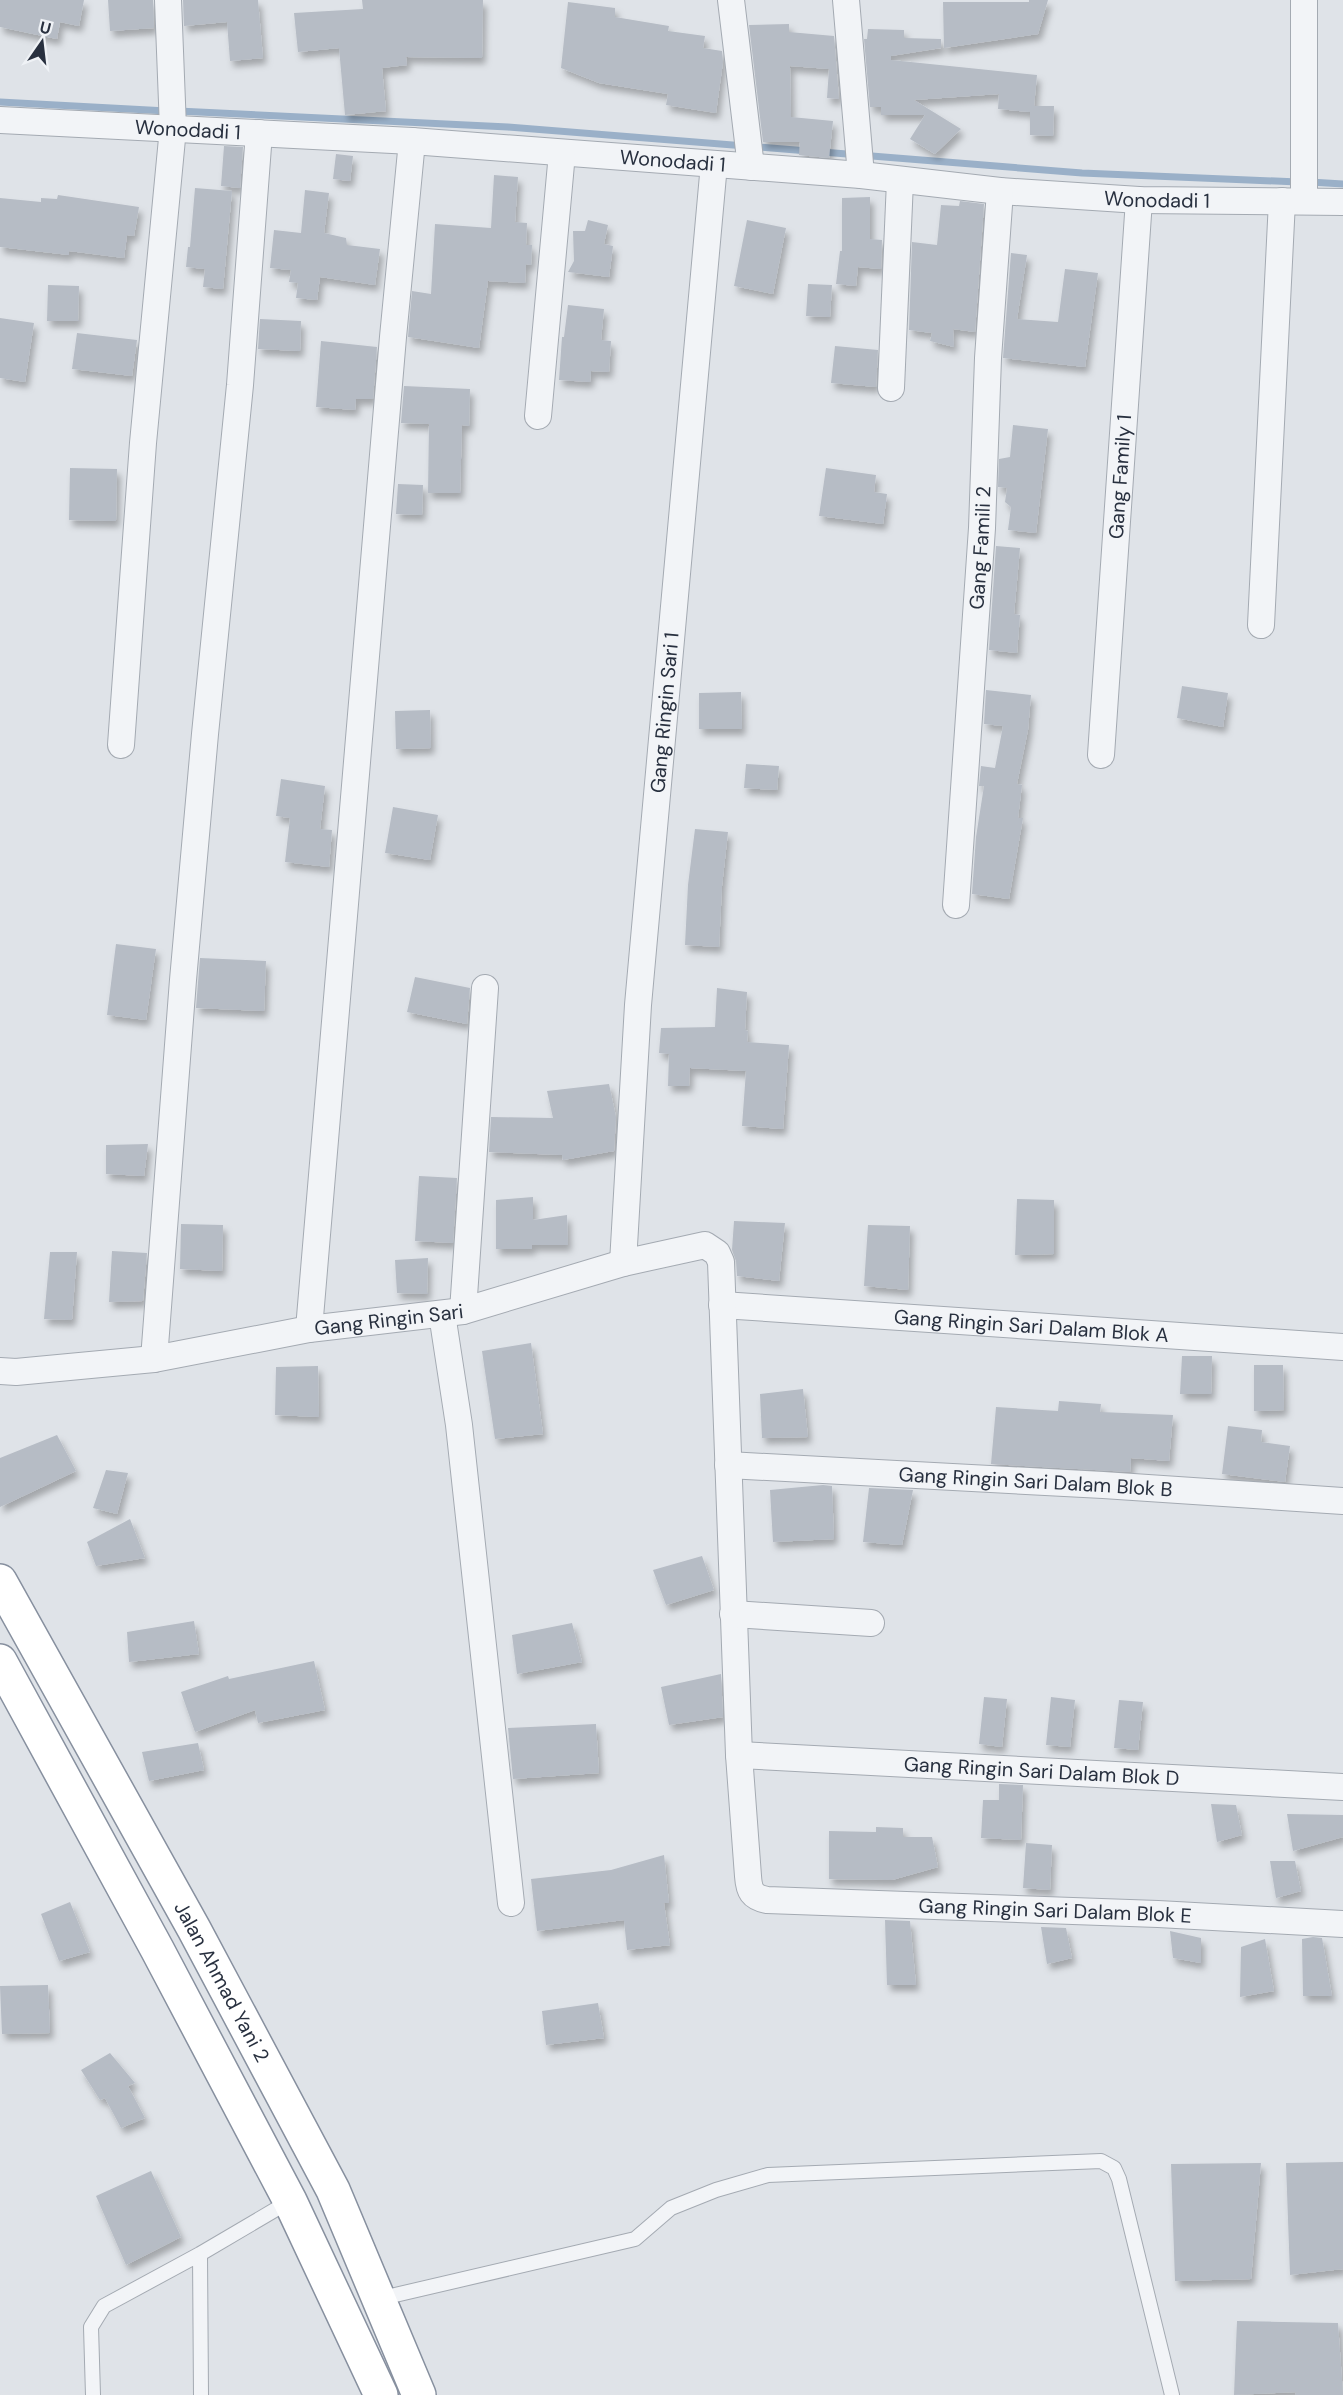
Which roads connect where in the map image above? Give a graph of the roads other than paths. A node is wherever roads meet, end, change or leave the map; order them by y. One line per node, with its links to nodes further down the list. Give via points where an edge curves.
1 (168, 0): 6 (street)
2 (731, 0): 10 (street)
3 (846, 0): 12 (street)
4 (1304, 0): 16 (street, via 1304,135)
5 (0, 120): 6 (street, Wonodadi 1)
6 (173, 127): 7 (street, Wonodadi 1); 21 (street, via 145,420)
7 (259, 133): 8 (street, Wonodadi 1); 30 (street, via 240,385 183,980)
8 (412, 141): 9 (street, Wonodadi 1); 28 (street)
9 (562, 153): 11 (street, Wonodadi 1); 19 (street)
10 (749, 155): 11 (street, Wonodadi 1); 12 (street, Wonodadi 1)
11 (714, 164): 25 (street, Gang Ringin Sari 1, via 638,1005)
12 (861, 174): 13 (street, Wonodadi 1)
13 (900, 181): 14 (street, Wonodadi 1); 18 (street)
14 (1000, 191): 15 (street, Wonodadi 1); 23 (street, Gang Famili 2)
15 (1139, 200): 16 (street, Wonodadi 1); 22 (street, Gang Family 1)
16 (1297, 200): 17 (street, Wonodadi 1); 20 (street)
17 (1343, 202)
18 (891, 388)
19 (538, 416)
20 (1261, 625)
21 (121, 745)
22 (1101, 755)
23 (956, 905)
24 (485, 988): 26 (street)
25 (623, 1263): 26 (street, Gang Ringin Sari); 27 (street, Gang Ringin Sari, via 705,1245 717,1253 721,1262)
26 (458, 1304): 28 (street, Gang Ringin Sari); 40 (street, via 459,1425)
27 (722, 1305): 29 (street, Gang Ringin Sari Dalam Blok A); 32 (street)
28 (309, 1329): 30 (street, Gang Ringin Sari)
29 (1343, 1347)
30 (155, 1353): 31 (street, Gang Ringin Sari)
31 (0, 1371)
32 (728, 1465): 33 (street, Gang Ringin Sari Dalam Blok B); 35 (street)
33 (1343, 1501)
34 (0, 1581): 44 (highway, Jalan Ahmad Yani 2, via 194,1929 333,2190)
35 (734, 1614): 36 (street); 38 (street)
36 (872, 1623)
37 (0, 1660): 42 (highway)
38 (739, 1755): 39 (street, Gang Ringin Sari Dalam Blok D); 41 (street, Gang Ringin Sari Dalam Blok E, via 749,1890 759,1898)
39 (1343, 1787)
40 (511, 1903)
41 (1343, 1924)
42 (290, 2201): 43 (lane); 47 (highway)
43 (200, 2254): 45 (lane, via 104,2306 91,2327); 46 (lane)
44 (377, 2299): 48 (highway, Jalan Ahmad Yani 2); 49 (lane, via 635,2239 671,2208 768,2175 1101,2161 1114,2168 1119,2179)
45 (93, 2395)
46 (201, 2395)
47 (381, 2395)
48 (419, 2395)
49 (1172, 2395)

